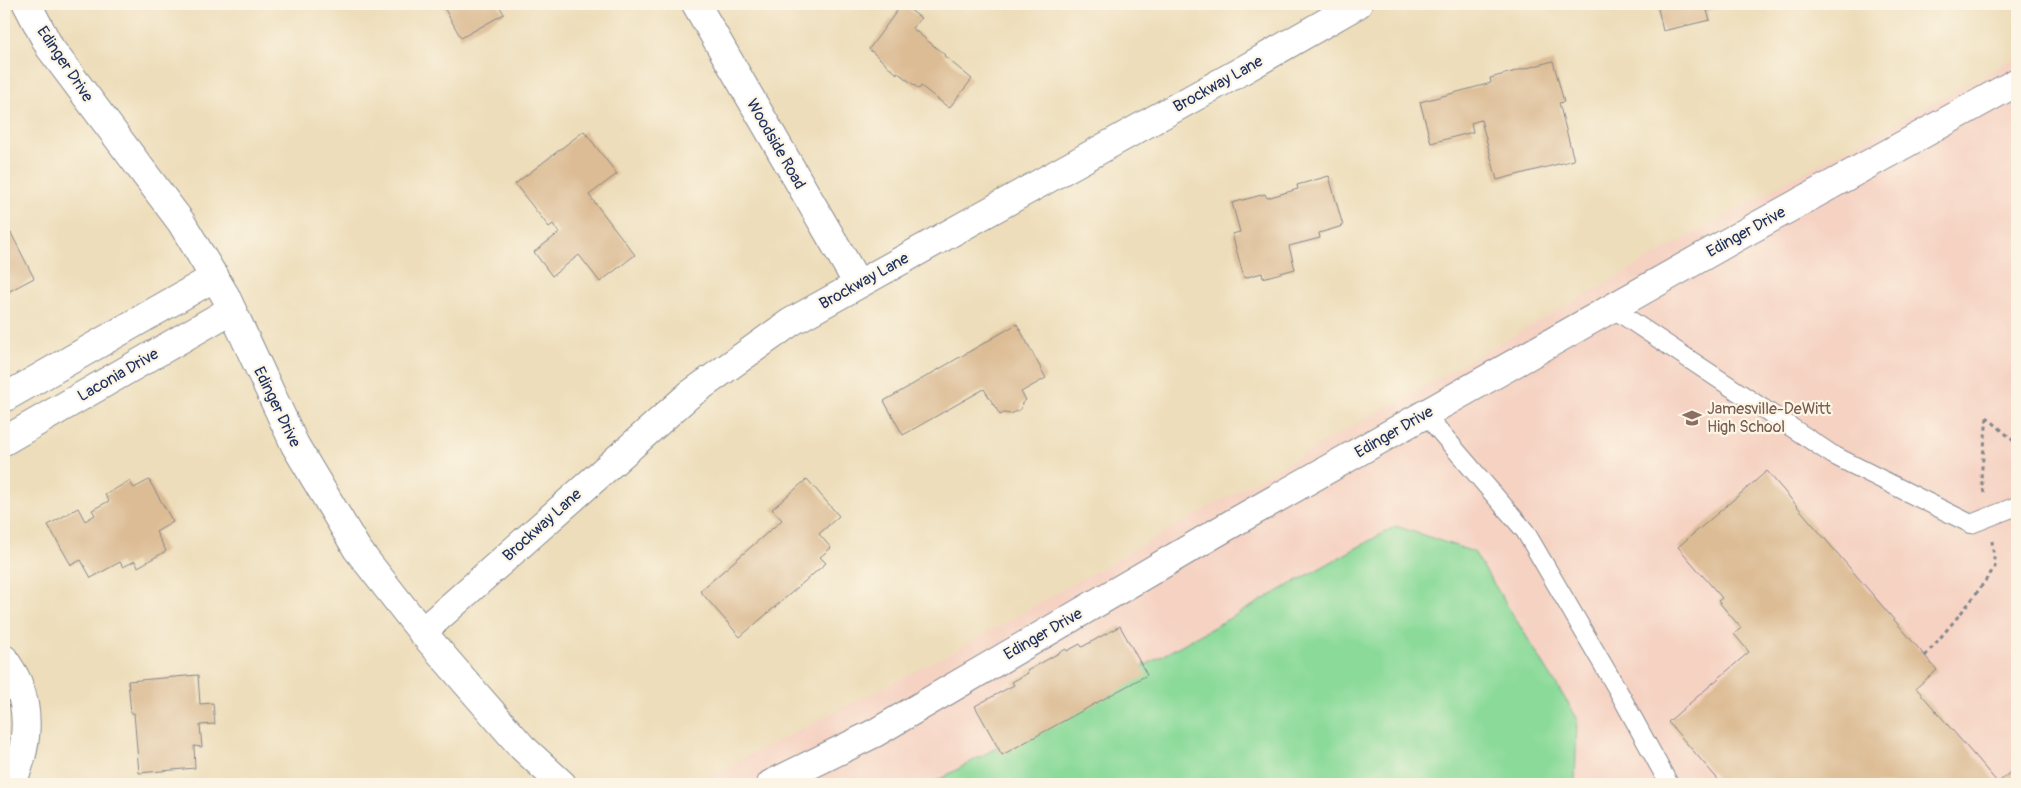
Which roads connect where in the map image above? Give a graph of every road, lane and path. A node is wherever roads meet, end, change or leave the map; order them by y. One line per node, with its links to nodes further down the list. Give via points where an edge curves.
1 (27, 4): 5 (street, Edinger Drive, via 50,48 181,222)
2 (696, 4): 6 (street, Woodside Road)
3 (1358, 4): 6 (street, Brockway Lane)
4 (2017, 82): 7 (street, Edinger Drive)
5 (215, 277): 8 (street, Edinger Drive); 9 (street)
6 (858, 284): 15 (street, Brockway Lane, via 791,322 689,395)
7 (1612, 308): 10 (street, Edinger Drive); 14 (lane, via 1833,455 1971,524)
8 (231, 310): 12 (street, Laconia Drive); 15 (street, Edinger Drive, via 304,461 357,549)
9 (4, 398)
10 (1425, 414): 19 (street, Edinger Drive, via 875,733); 20 (lane, via 1525,531)
11 (1987, 417): 13 (path)
12 (4, 441)
13 (2017, 444)
14 (2017, 506)
15 (422, 632): 18 (street, Edinger Drive, via 522,747)
16 (4, 659): 17 (street, via 19,684 27,716 24,748)
17 (11, 784)
18 (562, 784)
19 (771, 784)
20 (1669, 784)

